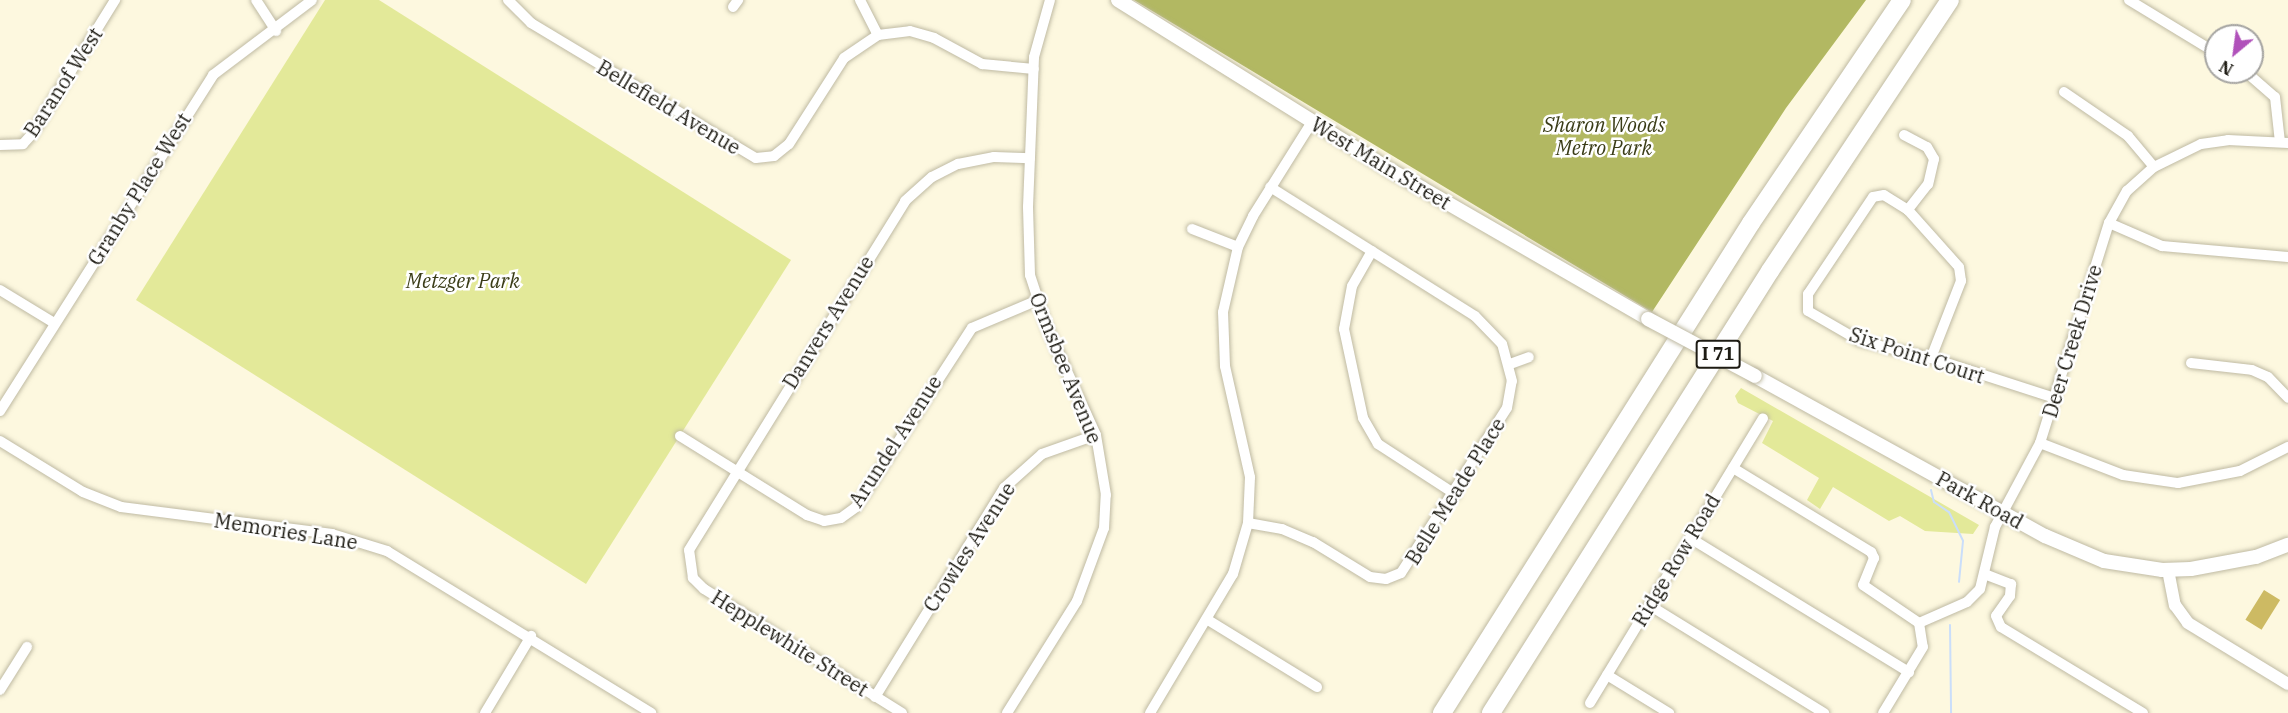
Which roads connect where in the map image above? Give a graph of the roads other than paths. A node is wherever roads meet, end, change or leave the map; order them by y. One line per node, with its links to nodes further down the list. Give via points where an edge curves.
1 (115, 0): 20 (street, Baranof West, via 32,134 23,144)
2 (256, 0): 11 (street)
3 (312, 0): 11 (street, Granby Place West)
4 (508, 0): 12 (street, Bellefield Avenue, via 531,23 756,158 774,156 789,144 844,58)
5 (860, 0): 12 (street)
6 (1050, 0): 14 (street, Ormsbee Avenue, via 1035,44)
7 (1118, 0): 17 (main road, West Main Street)
8 (1902, 0): 74 (highway, I 71, via 1751,223)
9 (1950, 0): 75 (highway, I 71, via 1770,272)
10 (2130, 0): 13 (street)
11 (276, 31): 33 (street, Granby Place West, via 213,75)
12 (878, 35): 14 (street, via 919,33 982,64)
13 (2204, 46)
14 (1034, 69): 21 (street, Ormsbee Avenue)
15 (2260, 84): 19 (street, via 2275,97)
16 (2064, 92): 22 (street, via 2128,136)
17 (1312, 122): 23 (street); 32 (main road, West Main Street)
18 (1904, 135): 24 (street, via 1927,147 1934,159 1928,184)
19 (2284, 143): 22 (street, Deer Creek Drive, via 2200,144)
20 (0, 145)
21 (1030, 159): 31 (street, Ormsbee Avenue, via 1028,248); 48 (street, Danvers Avenue, via 994,157 958,164 932,177 905,201)
22 (2154, 167): 25 (street, Deer Creek Drive, via 2127,191)
23 (1270, 188): 27 (street); 28 (street)
24 (1908, 210): 35 (street, via 1959,267 1961,281); 35 (street, Six Point Court, via 1884,195 1873,197 1808,294 1808,311 1860,341)
25 (2109, 223): 29 (street, via 2162,246); 38 (street, Deer Creek Drive)
26 (1192, 229): 27 (street)
27 (1238, 247): 51 (street, via 1223,312 1222,339 1250,477)
28 (1372, 251): 37 (street, via 1492,330); 49 (street, via 1352,286 1344,329 1363,418 1378,444)
29 (2288, 257)
30 (0, 290): 33 (street)
31 (1036, 301): 42 (street, Ormsbee Avenue); 48 (street, Arundel Avenue, via 972,328 856,507 841,518 815,519)
32 (1647, 319): 50 (main road, Park Road, bridge)
33 (54, 323): 40 (street, Granby Place West)
34 (1529, 357): 37 (street)
35 (1931, 358): 38 (street, Six Point Court)
36 (2191, 363): 39 (street, via 2252,370 2268,377)
37 (1510, 364): 49 (street, Belle Meade Place, via 1507,408)
38 (2055, 398): 45 (street, Deer Creek Drive)
39 (2288, 398)
40 (0, 411)
41 (1763, 418): 47 (street, Ridge Row Road)
42 (1096, 435): 67 (street, Crowles Avenue, via 1042,454 1004,488); 72 (street, Ormsbee Avenue, via 1103,460 1104,528 1077,601)
43 (680, 436): 48 (street, Arundel Avenue)
44 (0, 441): 60 (street, Memories Lane, via 83,492 121,507 332,534 387,551)
45 (2040, 443): 46 (street, via 2123,475 2178,483 2240,471); 50 (street, Deer Creek Drive)
46 (2288, 447)
47 (1733, 468): 52 (street, Ridge Row Road); 59 (street, via 1871,552 1874,558 1863,585)
48 (736, 471): 54 (street, Danvers Avenue, via 694,537)
49 (1455, 494): 51 (street, Belle Meade Place, via 1413,562 1386,579 1370,577 1282,529)
50 (2003, 512): 55 (main road, Park Road, via 2073,551 2115,564); 56 (street, Deer Creek Drive, via 1989,550)
51 (1248, 523): 58 (street, via 1233,574)
52 (1690, 538): 57 (street, Ridge Row Road); 62 (street)
53 (2288, 545): 55 (main road, Park Road, via 2235,562)
54 (688, 564): 67 (street, Hepplewhite Street, via 704,589)
55 (2168, 570): 64 (street, via 2175,605 2188,622)
56 (1987, 575): 59 (street, Deer Creek Drive, via 1967,602); 79 (street, via 2011,584 2010,596 1996,616 2001,627)
57 (1649, 605): 63 (street, Ridge Row Road); 77 (street)
58 (1208, 620): 65 (street); 73 (street)
59 (1919, 623): 62 (street, via 1923,646)
60 (531, 636): 69 (street); 70 (street, Memories Lane)
61 (27, 647): 66 (street)
62 (1909, 672): 78 (street)
63 (1606, 675): 68 (street, Ridge Row Road); 76 (street)
64 (2288, 684)
65 (1317, 687)
66 (0, 690)
67 (875, 697): 71 (street, Hepplewhite Street)
68 (1590, 703)
69 (484, 713)
70 (651, 713)
71 (902, 713)
72 (1007, 713)
73 (1150, 713)
74 (1442, 713)
75 (1491, 713)
76 (1669, 713)
77 (1824, 713)
78 (1883, 713)
79 (2143, 713)

